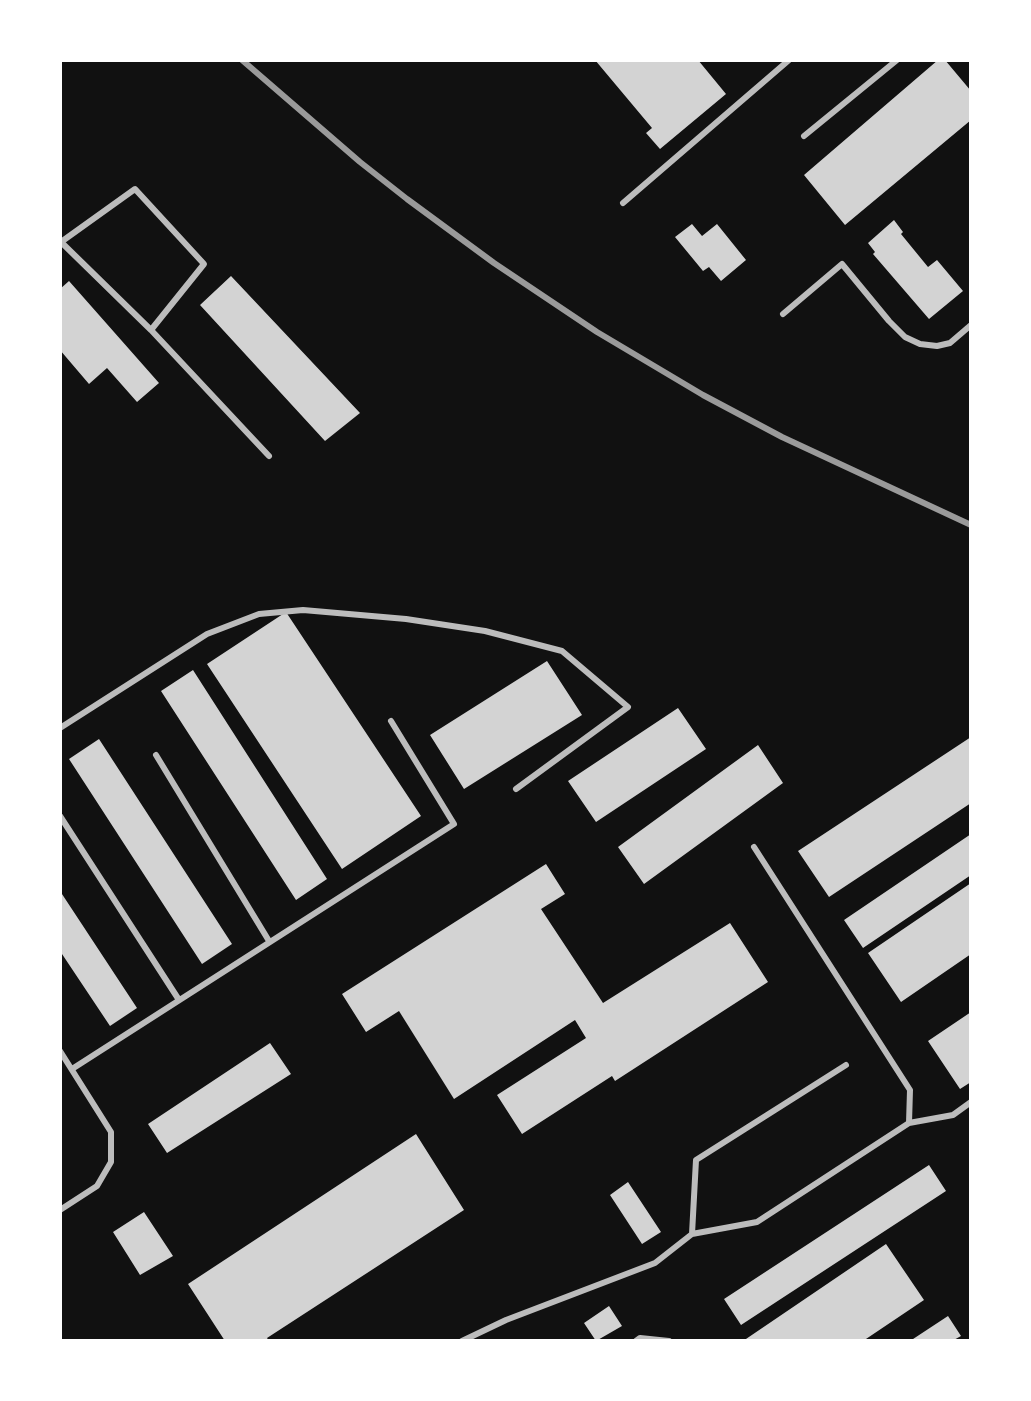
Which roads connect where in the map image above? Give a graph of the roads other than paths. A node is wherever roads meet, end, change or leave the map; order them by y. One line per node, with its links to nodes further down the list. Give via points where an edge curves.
1 (789, 60): 4 (lane)
2 (897, 60): 3 (lane)
3 (804, 136)
4 (623, 203)
5 (61, 243): 8 (lane); 8 (lane, via 135,189 204,264)
6 (783, 314): 7 (lane, via 842,264 905,337 937,346 950,343)
7 (971, 325)
8 (151, 330): 9 (lane)
9 (269, 456)
10 (391, 721): 16 (lane, via 454,824)
11 (60, 728): 13 (lane, via 207,634 259,614 303,610 406,619 485,631 562,651 628,707)
12 (156, 755): 16 (lane)
13 (516, 789)
14 (60, 816): 17 (lane)
15 (754, 847): 22 (lane, via 910,1090)
16 (269, 941): 17 (lane)
17 (179, 1000): 20 (lane)
18 (60, 1051): 20 (lane)
19 (846, 1065): 24 (lane, via 696,1160)
20 (72, 1069): 23 (lane, via 111,1132 111,1162 97,1186)
21 (971, 1102): 22 (lane, via 953,1115)
22 (909, 1123): 24 (lane, via 757,1222)
23 (60, 1210)
24 (692, 1234): 25 (lane, via 655,1263)
25 (462, 1341)
26 (636, 1341): 27 (lane)
27 (669, 1341)

